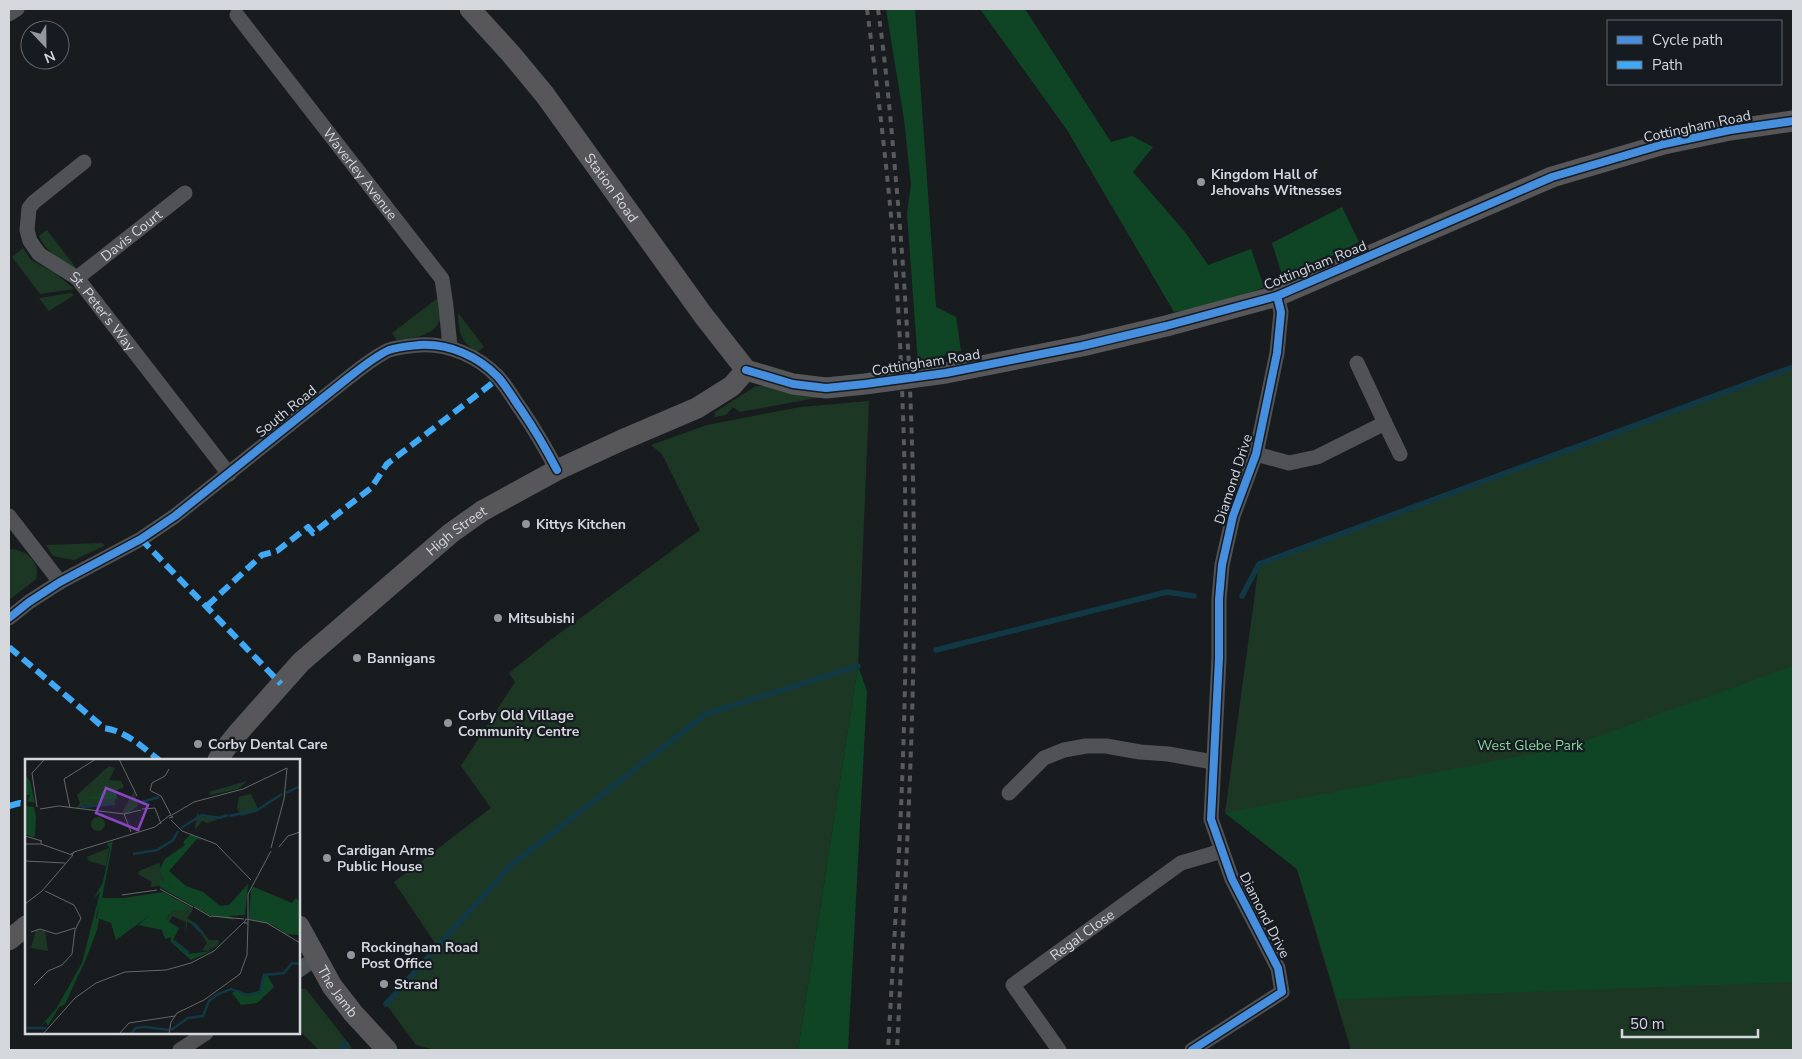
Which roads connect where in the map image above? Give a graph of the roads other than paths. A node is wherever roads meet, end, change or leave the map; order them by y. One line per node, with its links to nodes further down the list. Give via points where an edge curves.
1 (17, 9): 3 (street)
2 (470, 9): 12 (main road, Station Road, via 545,95)
3 (9, 14)
4 (237, 14): 10 (street, Waverley Avenue, via 442,279)
5 (1793, 121): 9 (main road, Cottingham Road, via 1664,144 1552,177)
6 (84, 162): 8 (street, St. Peter's Way, via 34,202 27,219 30,241 39,254)
7 (185, 194): 8 (street, Davis Court)
8 (76, 278): 17 (street, St. Peter's Way)
9 (1277, 296): 12 (main road, Cottingham Road, via 1120,337 946,373 826,388 793,384); 14 (street, Diamond Drive, via 1281,312 1277,353)
10 (450, 347): 16 (street, South Road, via 486,366 499,378 542,441); 17 (street, South Road, via 410,346 376,357)
11 (1357, 363): 13 (street)
12 (746, 370): 16 (main road, High Street, via 732,386 697,408)
13 (1385, 423): 14 (street, via 1317,457 1289,463); 15 (street)
14 (1256, 454): 23 (street, Diamond Drive, via 1233,516 1222,565)
15 (1400, 454)
16 (557, 470): 22 (main road, High Street, via 482,511 404,573 301,662)
17 (229, 474): 20 (street, South Road, via 141,539)
18 (9, 516): 19 (street)
19 (14, 534): 20 (street)
20 (60, 582): 21 (street, South Road)
21 (9, 618)
22 (219, 759)
23 (1213, 762): 24 (street, via 1086,746 1044,758); 25 (street, Diamond Drive, via 1211,819)
24 (1009, 793)
25 (1222, 850): 33 (street, Regal Close, via 1181,864 1013,985); 34 (street, Diamond Drive, via 1232,879 1278,968 1282,992)
26 (25, 927): 28 (main road)
27 (300, 931): 29 (main road, The Jamb)
28 (9, 940)
29 (307, 964): 32 (main road, The Jamb, via 332,986)
30 (204, 1034): 31 (street)
31 (180, 1050)
32 (388, 1050)
33 (1059, 1050)
34 (1192, 1050)

